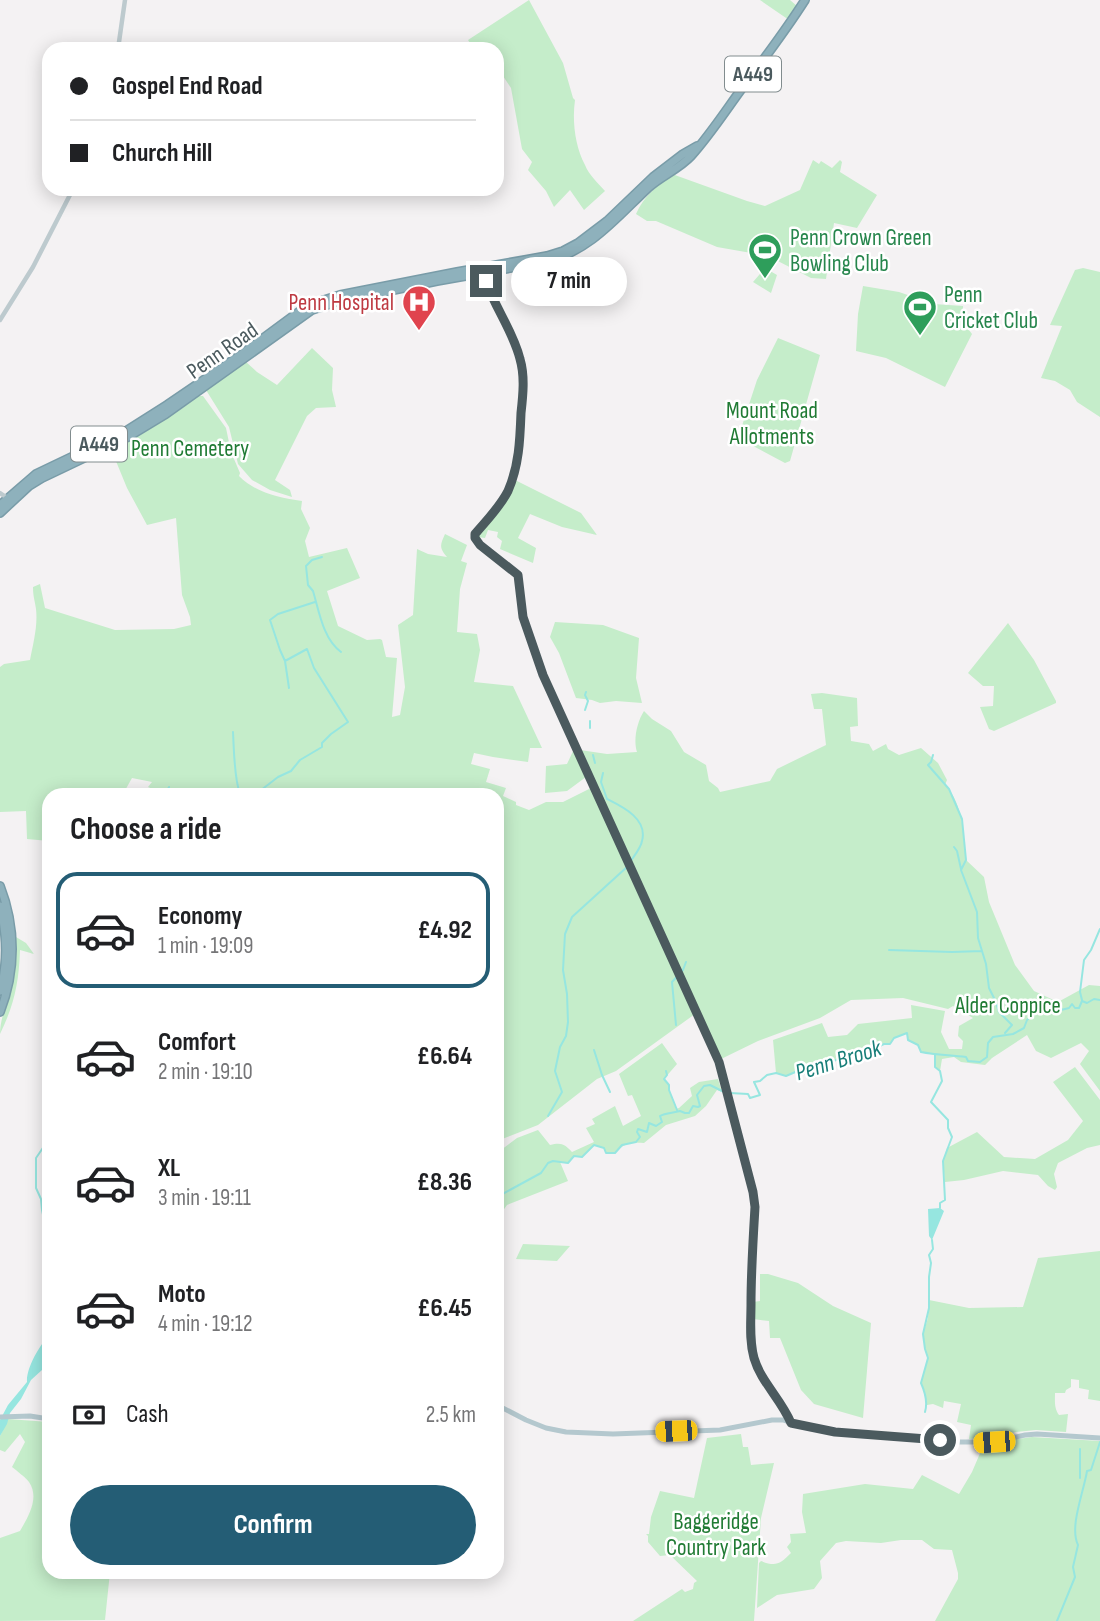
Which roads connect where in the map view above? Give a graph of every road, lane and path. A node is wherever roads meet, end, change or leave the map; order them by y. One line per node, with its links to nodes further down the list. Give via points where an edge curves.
1 (125, 0): 3 (street)
2 (805, 0): 5 (highway, Penn Road / A449, via 688,159 657,181 611,226 559,259)
3 (119, 42)
4 (69, 196): 6 (street)
5 (485, 269): 7 (highway, Penn Road / A449, via 308,305 127,431 36,474); 17 (street, via 523,375 514,475 475,538 518,575 523,617 538,663 719,1062 755,1207 754,1357)
6 (0, 320)
7 (6, 498): 8 (highway, Penn Road / A449); 9 (highway, Penn Road / A449)
8 (0, 505)
9 (0, 513)
10 (0, 886): 13 (highway, via 12,933 11,976)
11 (0, 906): 12 (highway, via 6,944)
12 (1, 987)
13 (0, 1012)
14 (504, 1408): 17 (main road, via 566,1432 613,1434 713,1430 772,1420)
15 (0, 1417): 16 (main road)
16 (42, 1418)
17 (791, 1423): 18 (main road, via 835,1432 959,1442 994,1442 1025,1434)
18 (1100, 1438)

